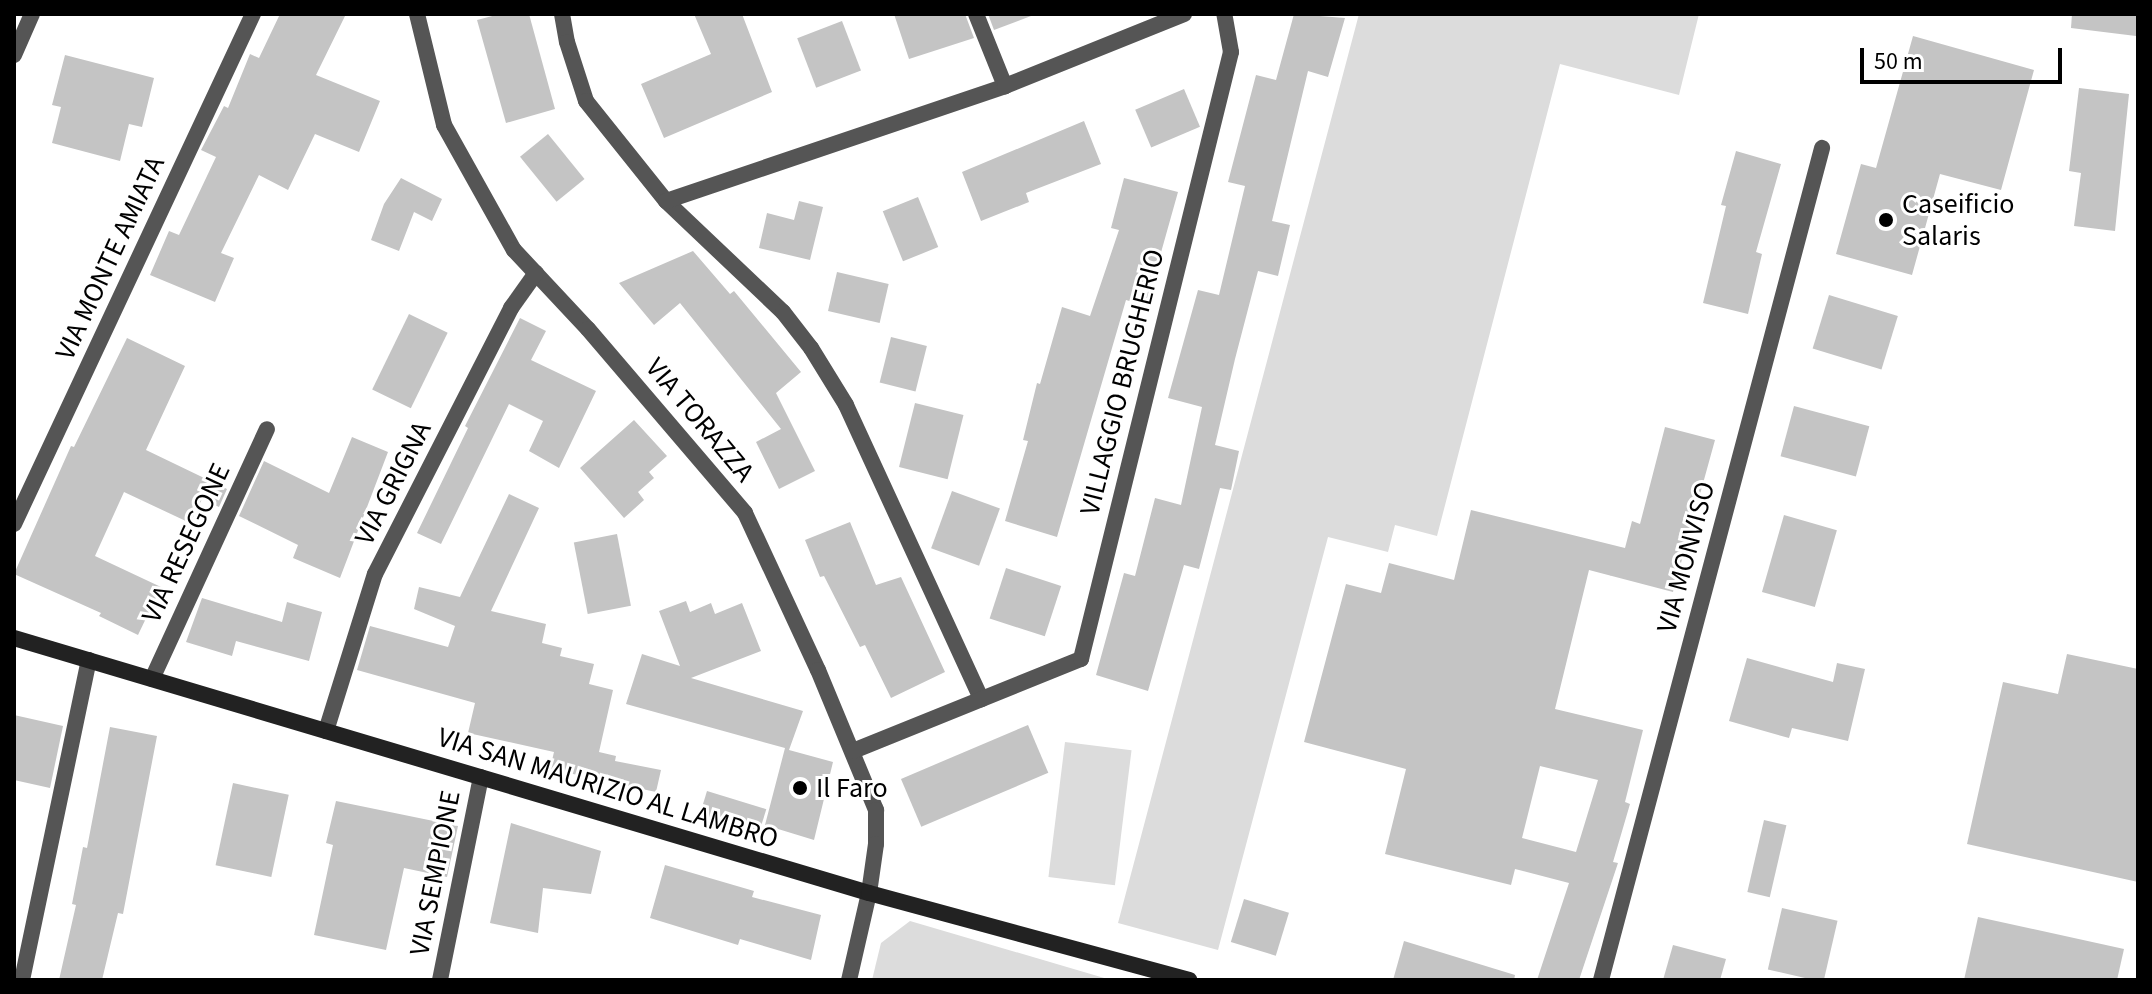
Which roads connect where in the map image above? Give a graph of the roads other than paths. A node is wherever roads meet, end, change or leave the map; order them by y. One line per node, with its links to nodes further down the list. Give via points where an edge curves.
1 (32, 14): 8 (street)
2 (253, 14): 14 (street, VIA MONTE AMIATA)
3 (417, 14): 12 (street, VIA TORAZZA, via 444,125 514,250)
4 (562, 14): 11 (street, via 586,101)
5 (976, 14): 9 (street)
6 (1184, 14): 9 (street)
7 (1224, 14): 18 (street, VILLAGGIO BRUGHERIO, via 1231,52 1081,659)
8 (14, 55)
9 (1005, 86): 11 (street)
10 (1822, 148): 27 (street, VIA MONVISO)
11 (666, 201): 18 (street, via 783,312 811,348 846,405)
12 (536, 273): 19 (street, VIA GRIGNA, via 511,308 375,574); 20 (street, VIA TORAZZA, via 745,513)
13 (267, 429): 17 (street, VIA RESEGONE)
14 (14, 524)
15 (14, 638): 16 (main road, VIA SAN MAURIZIO AL LAMBRO)
16 (89, 660): 17 (main road, VIA SAN MAURIZIO AL LAMBRO); 23 (street)
17 (152, 679): 19 (main road, VIA SAN MAURIZIO AL LAMBRO)
18 (981, 699): 20 (street, VILLAGGIO BRUGHERIO)
19 (326, 731): 21 (main road, VIA SAN MAURIZIO AL LAMBRO)
20 (853, 751): 22 (street, VIA TORAZZA, via 876,810)
21 (481, 777): 22 (main road, VIA SAN MAURIZIO AL LAMBRO); 24 (street, VIA SEMPIONE)
22 (869, 893): 25 (street, VIA TORAZZA); 26 (main road, VIA SAN MAURIZIO AL LAMBRO)
23 (22, 980)
24 (440, 980)
25 (849, 980)
26 (1189, 980)
27 (1601, 980)

